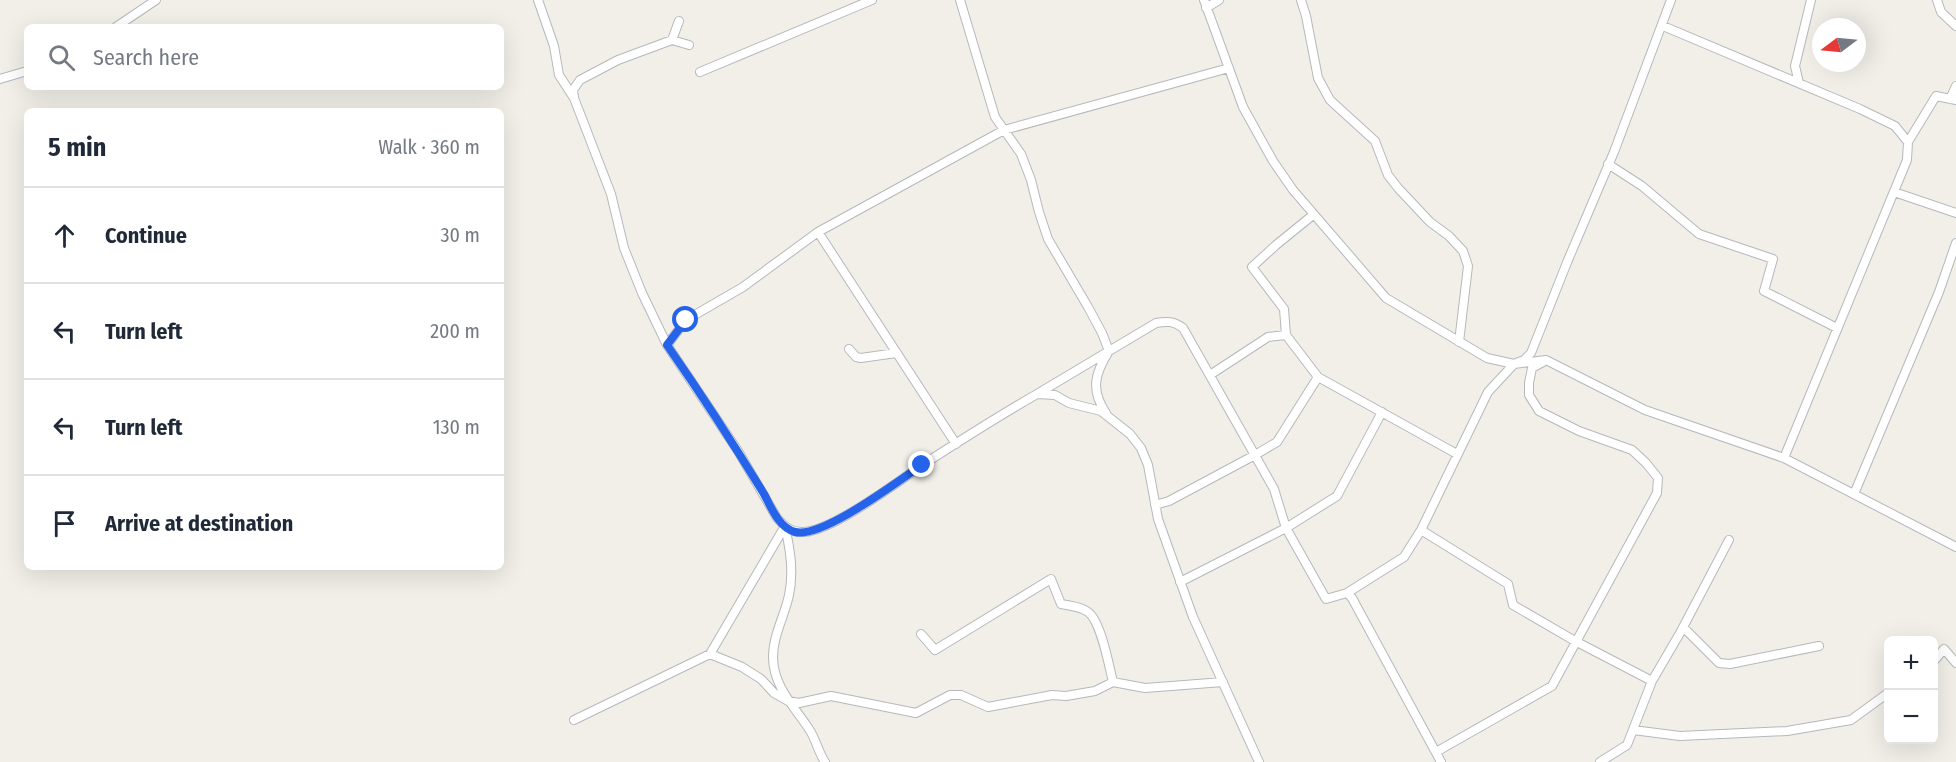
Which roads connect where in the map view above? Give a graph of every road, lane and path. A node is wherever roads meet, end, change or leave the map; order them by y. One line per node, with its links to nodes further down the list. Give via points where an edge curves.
1 (156, 0): 12 (street)
2 (538, 0): 23 (street, via 554,46 559,75)
3 (872, 0): 19 (street)
4 (960, 0): 25 (street, via 996,117)
5 (1219, 0): 10 (street)
6 (1301, 0): 35 (street, via 1318,78 1330,100 1375,141 1388,175 1398,188 1463,251 1468,266)
7 (1671, 0): 13 (street)
8 (1811, 0): 21 (street, via 1795,66)
9 (1937, 0): 14 (street, via 1941,12)
10 (1205, 4): 17 (street)
11 (679, 21): 15 (street)
12 (120, 24)
13 (1663, 26): 21 (street); 27 (street)
14 (1956, 26)
15 (672, 40): 16 (street); 23 (street, via 618,60 580,80 573,90)
16 (689, 45)
17 (1229, 68): 25 (street); 30 (street, via 1243,107 1273,161)
18 (24, 72): 20 (street)
19 (700, 72)
20 (0, 79)
21 (1798, 83): 26 (street, via 1894,126)
22 (1956, 86): 24 (street)
23 (574, 98): 36 (street, via 611,194 629,264)
24 (1953, 100): 26 (street, via 1936,96)
25 (1004, 130): 31 (street); 39 (street, via 1021,154 1048,239)
26 (1908, 142): 28 (street, via 1907,159)
27 (1608, 164): 33 (street, via 1642,186 1699,234 1773,259 1764,291); 41 (street, via 1531,353)
28 (1894, 192): 29 (street); 33 (street)
29 (1955, 214)
30 (1313, 215): 34 (street, via 1252,267 1284,309); 35 (street, via 1386,298)
31 (818, 232): 36 (street, via 742,287 686,320); 38 (street)
32 (1956, 243): 51 (street)
33 (1837, 328): 50 (street)
34 (1286, 335): 42 (street, via 1268,337); 43 (street)
35 (1459, 342): 41 (street, via 1487,358)
36 (667, 345): 53 (street)
37 (849, 349): 38 (street, via 861,358)
38 (893, 351): 47 (street)
39 (1109, 351): 42 (street, via 1156,324 1176,323 1184,328); 44 (street); 46 (street, via 1095,379 1101,406)
40 (1546, 360): 41 (street); 50 (street, via 1645,410); 64 (street, via 1532,368 1529,383 1529,395 1539,411 1632,450 1658,478 1657,493)
41 (1514, 364): 48 (street, via 1488,392)
42 (1210, 375): 49 (street)
43 (1318, 377): 45 (street); 49 (street, via 1277,442)
44 (1037, 394): 46 (street, via 1055,395); 47 (street)
45 (1382, 412): 48 (street); 54 (street, via 1336,496)
46 (1108, 416): 52 (street, via 1141,448)
47 (956, 444): 56 (street, via 868,502 821,528)
48 (1457, 453): 55 (street)
49 (1255, 455): 52 (street); 54 (street, via 1274,489)
50 (1784, 458): 51 (street)
51 (1854, 494): 58 (street)
52 (1155, 505): 60 (street)
53 (785, 526): 56 (street, via 794,532); 59 (street); 66 (street)
54 (1286, 528): 60 (street); 61 (street, via 1326,599)
55 (1421, 530): 61 (street, via 1404,557); 64 (street, via 1508,584 1514,605)
56 (804, 532): 59 (street)
57 (1729, 540): 62 (street)
58 (1956, 547)
59 (790, 550): 73 (street, via 789,594 773,656 775,674)
60 (1180, 582): 71 (street)
61 (1347, 593): 76 (street)
62 (1683, 627): 65 (street, via 1719,663); 69 (street)
63 (921, 634): 70 (street, via 935,650 1051,579 1061,604 1090,613 1103,640)
64 (1575, 641): 69 (street); 76 (street, via 1552,686)
65 (1819, 646)
66 (710, 654): 73 (street, via 742,667); 74 (street)
67 (1938, 657): 68 (street, via 1944,650)
68 (1956, 663)
69 (1652, 681): 75 (street)
70 (1113, 682): 71 (street, via 1145,688); 73 (street, via 1076,695 1052,695 988,707 961,695 950,695 916,712 831,696 799,703)
71 (1223, 682): 78 (street)
72 (1884, 696): 75 (street, via 1851,720 1787,731 1680,736)
73 (788, 701): 77 (street, via 810,730)
74 (574, 720)
75 (1634, 730): 80 (street, via 1627,745)
76 (1436, 752): 79 (street)
77 (825, 762)
78 (1259, 762)
79 (1441, 762)
80 (1600, 762)

